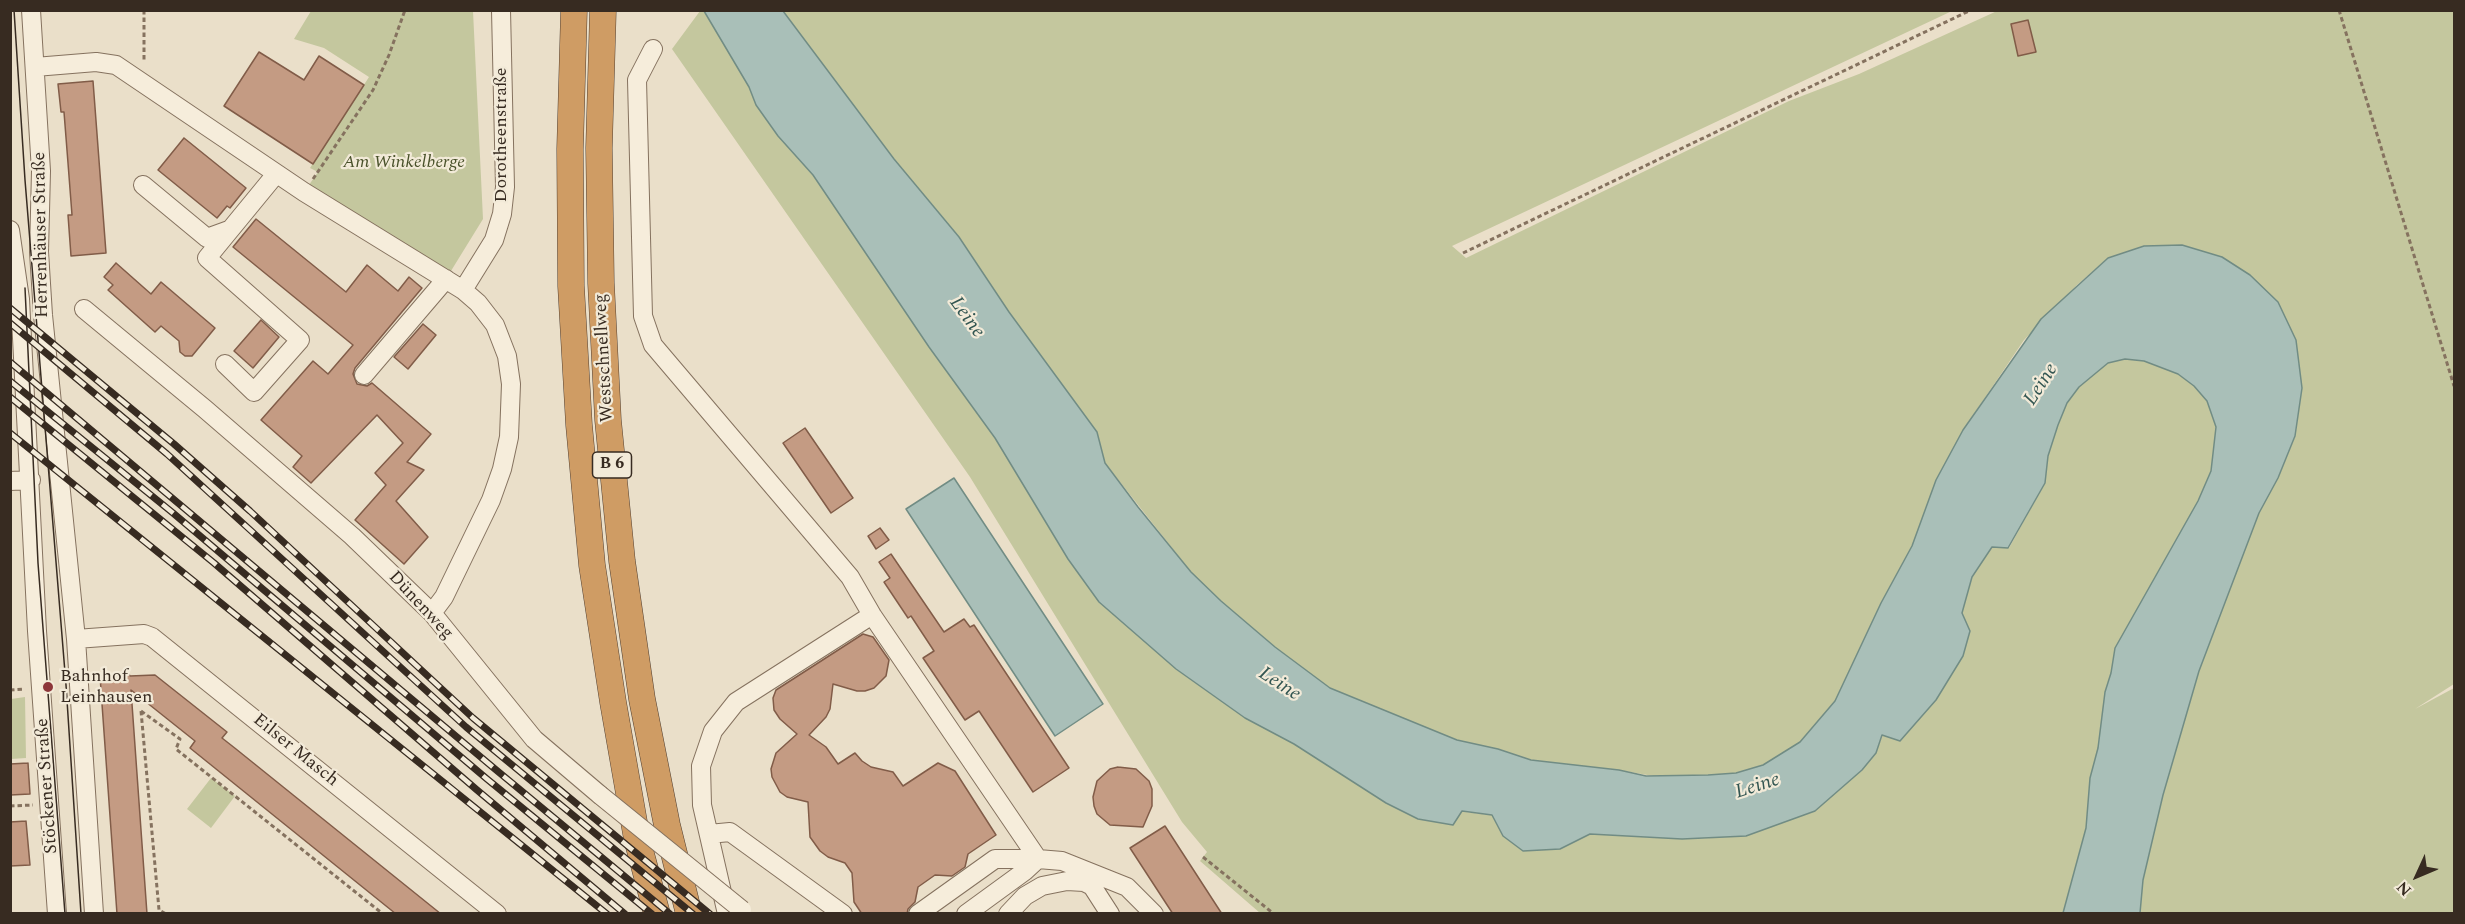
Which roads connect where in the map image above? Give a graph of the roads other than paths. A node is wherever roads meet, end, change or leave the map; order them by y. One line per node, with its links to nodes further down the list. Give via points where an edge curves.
1 (31, 10): 6 (street, Herrenhäuser Straße)
2 (501, 10): 12 (street, Dorotheenstraße, via 505,187 502,214 494,240)
3 (574, 10): 29 (highway, Westschnellweg / B 6, via 571,286 579,425 592,565 613,702 637,839)
4 (603, 10): 30 (highway, Westschnellweg / B 6, via 599,148 608,420 622,561 642,699)
5 (653, 49): 20 (street, via 637,80 643,316 652,345 850,577)
6 (35, 67): 7 (street, via 96,62 116,65); 18 (street, Herrenhäuser Straße, via 41,171 39,252)
7 (276, 174): 9 (street); 11 (street)
8 (143, 185): 9 (street, via 207,238)
9 (231, 229): 14 (street, via 207,258 300,340 254,392)
10 (10, 230): 16 (street, Herrenhäuser Straße, via 20,299)
11 (446, 279): 12 (street); 15 (street)
12 (463, 290): 19 (street, via 495,325 507,356 511,384 509,438 491,500 444,597)
13 (84, 309): 19 (street, Dünenweg, via 352,536)
14 (225, 364)
15 (364, 375)
16 (31, 480): 17 (street); 26 (street, Stöckener Straße, via 35,607)
17 (10, 481)
18 (61, 496): 21 (street, Stöckener Straße)
19 (432, 613): 25 (street, Dünenweg, bridge, via 534,739)
20 (872, 615): 22 (street, via 736,702 713,731 701,766 702,805); 23 (street)
21 (76, 639): 27 (street, Stöckener Straße); 28 (street, Eilser Masch, via 144,634 152,637)
22 (709, 834): 25 (street); 31 (street, via 730,832)
23 (1038, 859): 24 (street, via 1062,861); 32 (street, via 995,859); 33 (street)
24 (1096, 881): 34 (street, via 1042,885); 35 (street); 36 (street, via 1127,886)
25 (738, 912)
26 (57, 914)
27 (94, 914)
28 (496, 914)
29 (657, 914)
30 (689, 914)
31 (843, 914)
32 (918, 914)
33 (966, 914)
34 (1008, 914)
35 (1110, 914)
36 (1154, 914)

